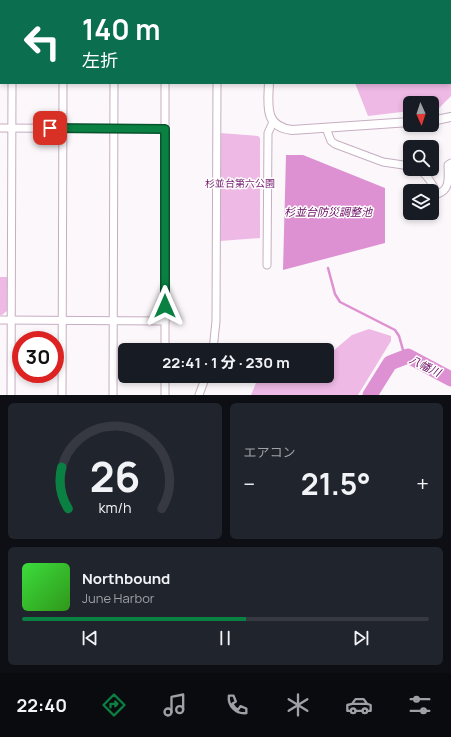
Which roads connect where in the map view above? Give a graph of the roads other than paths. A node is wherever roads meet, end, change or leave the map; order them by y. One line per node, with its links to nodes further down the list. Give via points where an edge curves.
1 (12, 84): 12 (street)
2 (63, 84): 13 (street)
3 (114, 84): 14 (street)
4 (165, 84): 16 (street)
5 (217, 84): 27 (street)
6 (269, 84): 9 (street, via 268,108)
7 (451, 117): 8 (street)
8 (439, 120)
9 (273, 122): 15 (street, via 285,130); 20 (street, via 268,132)
10 (403, 122): 15 (street)
11 (0, 128): 12 (street)
12 (12, 128): 13 (street); 22 (street)
13 (62, 128): 14 (street); 23 (street)
14 (114, 128): 16 (street); 24 (street)
15 (326, 128): 18 (street, via 331,141 335,144 383,162)
16 (165, 129): 25 (street)
17 (451, 163): 19 (street, via 448,165 448,186 443,192 437,194)
18 (403, 165)
19 (427, 176)
20 (267, 265)
21 (0, 320): 22 (street)
22 (11, 320): 23 (street); 30 (street)
23 (62, 320): 24 (street); 31 (street)
24 (113, 321): 25 (street); 32 (street)
25 (165, 321): 26 (street)
26 (165, 343)
27 (214, 343)
28 (165, 383): 33 (street)
29 (203, 383): 34 (street)
30 (11, 395)
31 (62, 395)
32 (113, 395)
33 (165, 395)
34 (199, 395)

